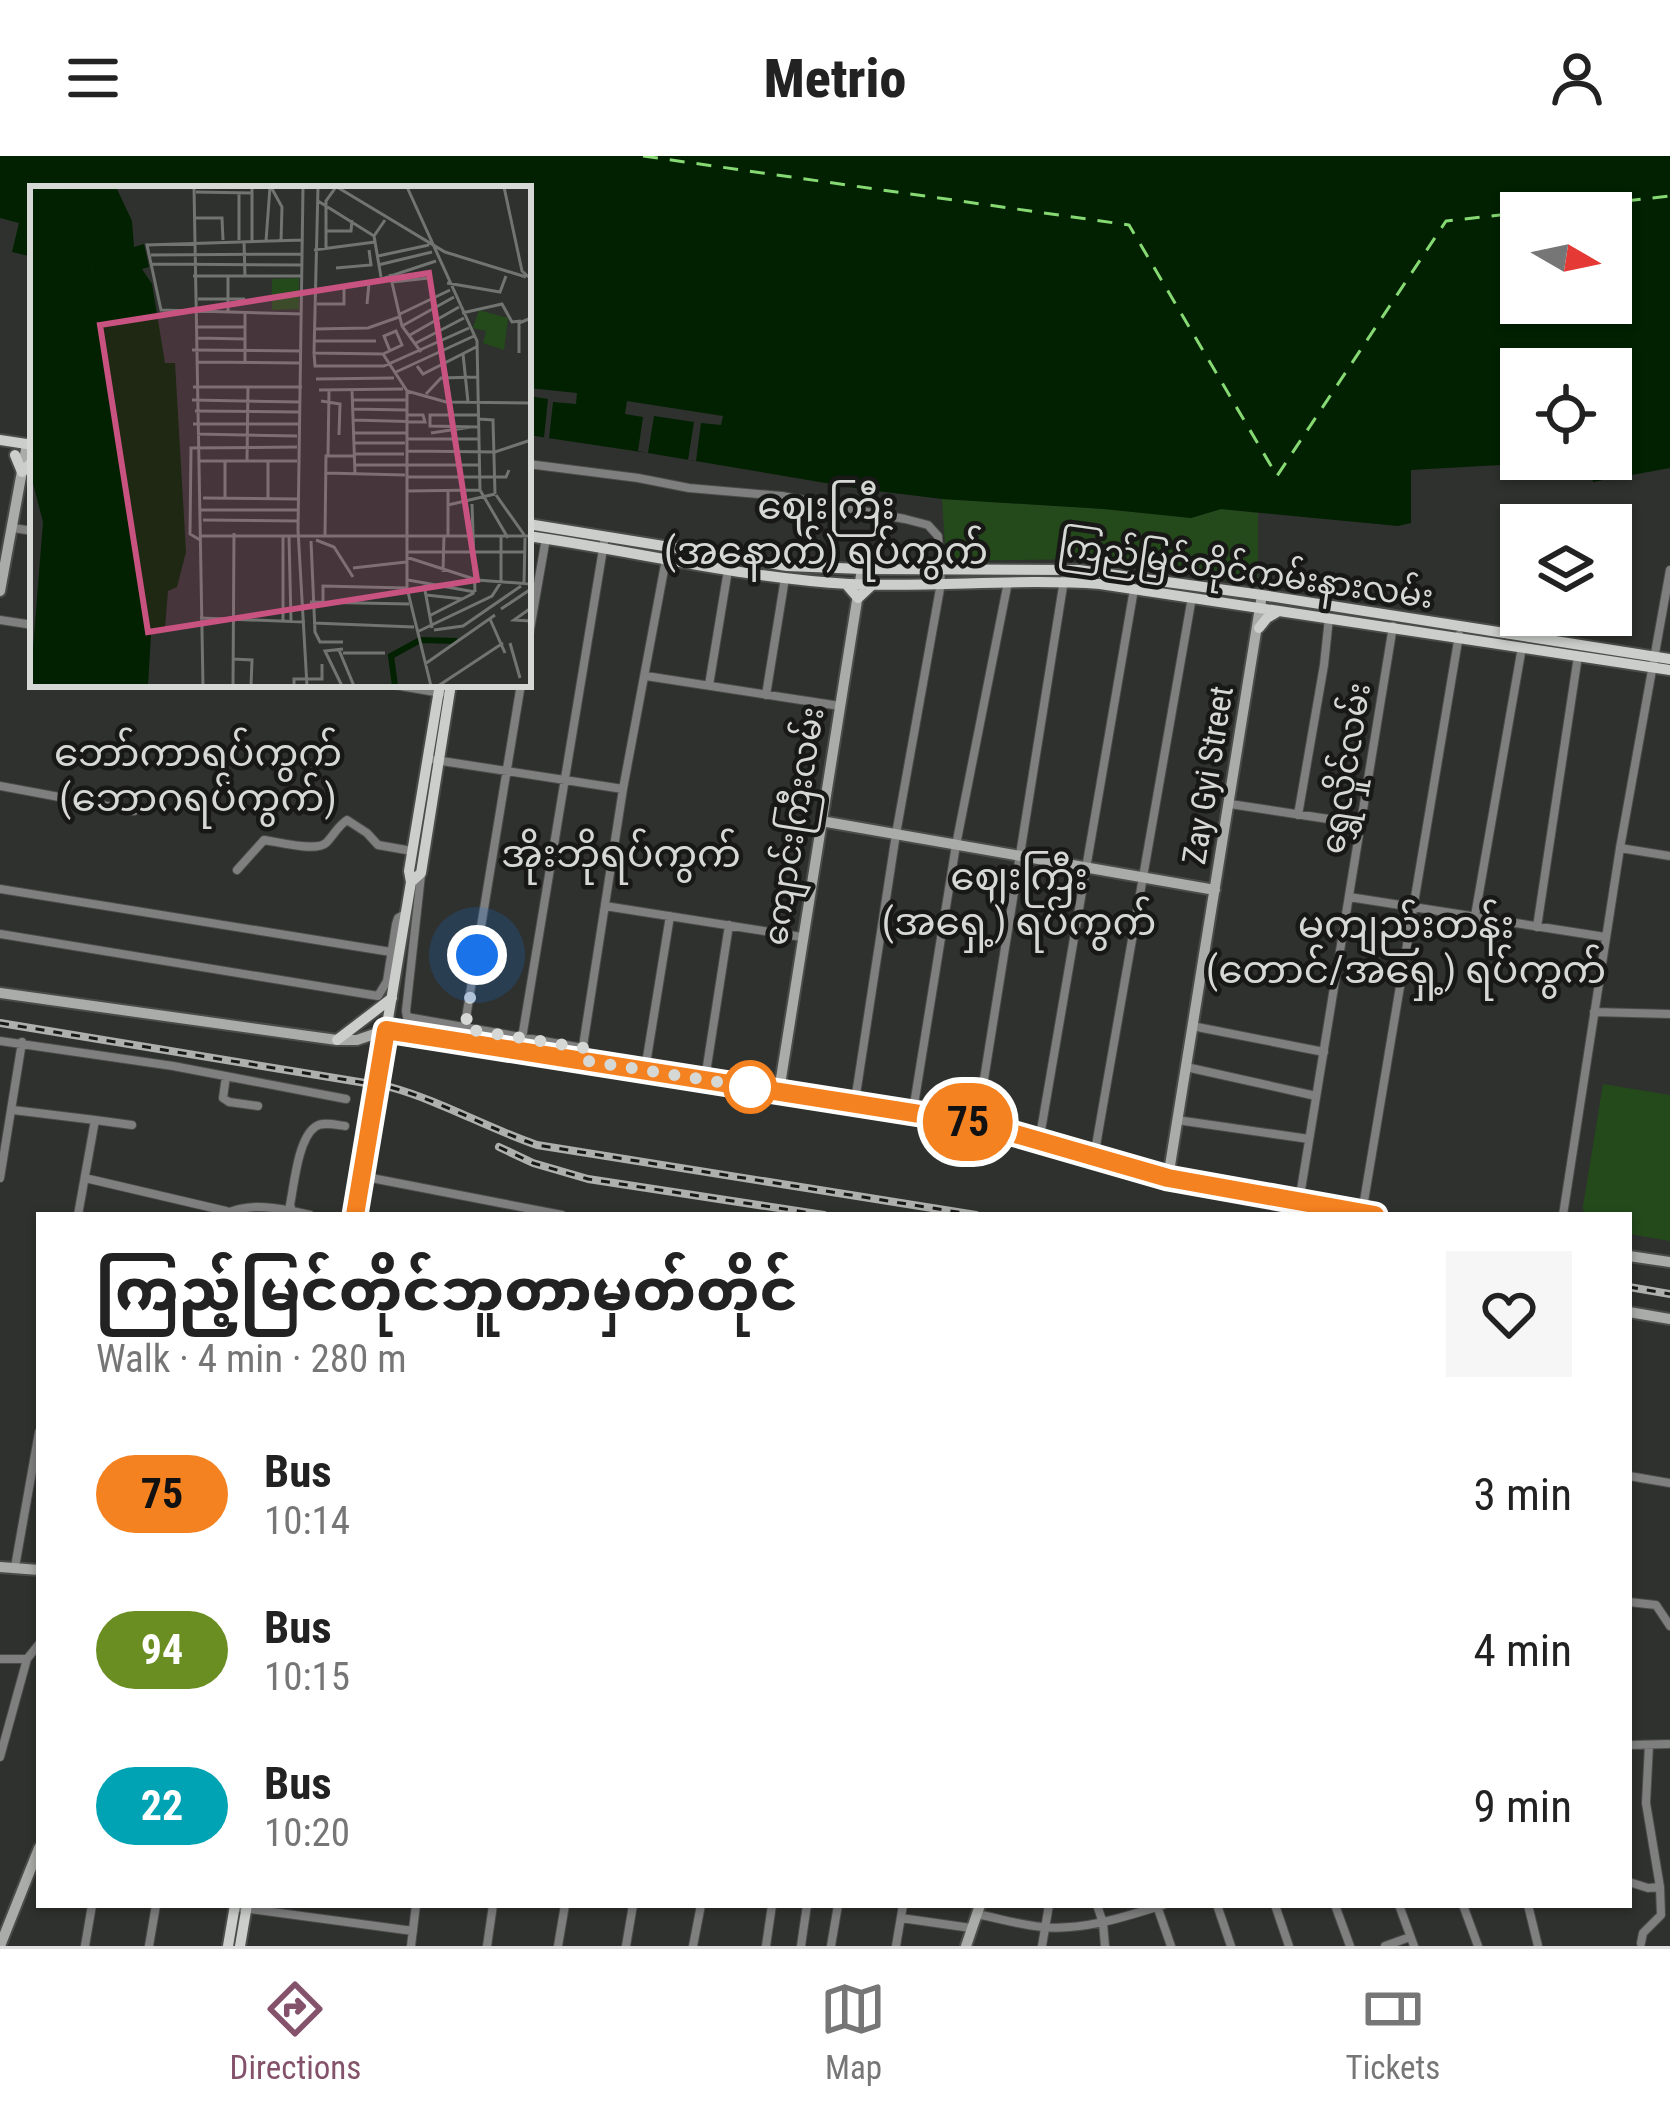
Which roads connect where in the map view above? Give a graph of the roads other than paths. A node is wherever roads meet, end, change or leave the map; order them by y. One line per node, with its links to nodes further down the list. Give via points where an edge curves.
1 (0, 440): 3 (main road)
2 (0, 452): 3 (main road)
3 (28, 453): 6 (main road)
4 (531, 464): 17 (street, via 782,496 928,525 938,536)
5 (531, 525): 10 (main road, ကြည်မြင်တိုင်ကမ်းနားလမ်း)
6 (13, 528): 7 (street); 21 (main road)
7 (30, 531)
8 (531, 536): 9 (main road)
9 (546, 538): 10 (main road); 28 (street)
10 (604, 543): 11 (main road); 15 (main road, ကြည်မြင်တိုင်ကမ်းနားလမ်း); 47 (street)
11 (666, 558): 12 (main road); 39 (street)
12 (728, 568): 15 (main road); 40 (street)
13 (862, 569): 15 (main road, ကြည်မြင်တိုင်ကမ်းနားလမ်း); 17 (main road, ကြည်မြင်တိုင်ကမ်းနားလမ်း); 19 (main road, ကျောင်းကြီးလမ်း)
14 (1670, 570): 37 (street)
15 (786, 572): 19 (main road, ကြည်မြင်တိုင်ကမ်းနားလမ်း); 43 (street)
16 (1064, 575): 17 (main road, ကြည်မြင်တိုင်ကမ်းနားလမ်း); 18 (main road, ကြည်မြင်တိုင်ကမ်းနားလမ်း); 20 (main road, ကြည်မြင်တိုင်ကမ်းနားလမ်း); 22 (main road, ကြည်မြင်တိုင်ကမ်းနားလမ်း); 59 (street)
17 (940, 576): 18 (main road, ကြည်မြင်တိုင်ကမ်းနားလမ်း); 19 (main road, ကြည်မြင်တိုင်ကမ်းနားလမ်း); 55 (street)
18 (1008, 583): 56 (street)
19 (860, 584): 44 (main road, ကျောင်းကြီးလမ်း)
20 (1134, 590): 22 (main road, ကြည်မြင်တိုင်ကမ်းနားလမ်း); 61 (street)
21 (0, 591)
22 (1192, 595): 23 (main road, ကြည်မြင်တိုင်ကမ်းနားလမ်း); 24 (main road, ကြည်မြင်တိုင်ကမ်းနားလမ်း); 63 (street)
23 (1262, 595): 24 (main road); 32 (main road, ကြည်မြင်တိုင်ကမ်းနားလမ်း)
24 (1254, 607): 25 (main road, ကြည်မြင်တိုင်ကမ်းနားလမ်း); 30 (main road)
25 (1282, 611): 26 (main road, ကြည်မြင်တိုင်ကမ်းနားလမ်း); 30 (main road)
26 (1330, 617): 31 (main road, ကြည်မြင်တိုင်ကမ်းနားလမ်း); 52 (street)
27 (0, 620): 29 (street)
28 (531, 624)
29 (30, 625)
30 (1259, 626): 50 (main road, Zay Gyi Street)
31 (1393, 626): 32 (main road, ကြည်မြင်တိုင်ကမ်းနားလမ်း); 54 (street, ရွှေလှိုင်လမ်း)
32 (1459, 631): 33 (main road); 34 (main road, ကြည်မြင်တိုင်ကမ်းနားလမ်း); 69 (street)
33 (1522, 647): 34 (main road); 72 (street)
34 (1564, 648): 35 (main road); 37 (main road, ကြည်မြင်တိုင်ကမ်းနားလမ်း)
35 (1578, 656): 37 (main road); 74 (street)
36 (1670, 659): 37 (main road, ကြည်မြင်တိုင်ကမ်းနားလမ်း)
37 (1654, 662): 38 (main road, ကြည်မြင်တိုင်ကမ်းနားလမ်း); 57 (street)
38 (1670, 670)
39 (646, 676): 40 (street); 49 (street)
40 (709, 686): 43 (street)
41 (520, 687): 46 (street)
42 (445, 689): 45 (main road)
43 (766, 695): 44 (street)
44 (840, 706): 53 (main road, ကျောင်းကြီးလမ်း)
45 (434, 760): 46 (street); 58 (main road); 64 (main road)
46 (506, 771): 47 (street); 85 (street)
47 (566, 781): 49 (street); 89 (street)
48 (0, 786): 51 (street)
49 (623, 789): 68 (street)
50 (1229, 804): 52 (street); 66 (main road, Zay Gyi Street)
51 (134, 812)
52 (1298, 815): 54 (street)
53 (821, 821): 55 (main road); 76 (main road, ကျောင်းကြီးလမ်း)
54 (1361, 824): 67 (street, ရွှေလှိုင်လမ်း)
55 (896, 834): 56 (main road); 99 (street)
56 (956, 845): 59 (main road); 102 (street)
57 (1619, 848): 60 (street); 77 (street)
58 (412, 851): 62 (street, via 378,845 347,820 317,847 264,840); 64 (main road)
59 (1020, 856): 61 (main road); 105 (street)
60 (1670, 856)
61 (1086, 867): 63 (main road); 109 (street)
62 (237, 870)
63 (1141, 877): 66 (main road); 110 (street)
64 (416, 878): 70 (main road); 85 (street, via 406,1014)
65 (0, 889): 78 (street)
66 (1215, 890): 83 (main road, Zay Gyi Street)
67 (1349, 897): 69 (street); 90 (street, ရွှေလှိုင်လမ်း)
68 (605, 906): 71 (street); 91 (street)
69 (1411, 907): 72 (street); 124 (street)
70 (406, 914): 78 (street, via 395,924); 80 (main road)
71 (670, 916): 73 (street); 93 (street)
72 (1475, 916): 74 (street)
73 (729, 925): 76 (street); 95 (street)
74 (1537, 927): 77 (street)
75 (0, 934): 80 (street)
76 (802, 937): 96 (main road, ကျောင်းကြီးလမ်း)
77 (1605, 937): 81 (street)
78 (391, 952): 80 (street)
79 (0, 993): 86 (main road)
80 (385, 997): 84 (main road); 86 (main road)
81 (1594, 1012): 82 (street); 125 (street)
82 (1670, 1014)
83 (1192, 1026): 90 (street); 92 (main road, Zay Gyi Street)
84 (386, 1030): 85 (main road); 86 (main road); 111 (main road)
85 (464, 1036): 89 (main road)
86 (337, 1040)
87 (0, 1041): 88 (street)
88 (22, 1042): 94 (street); 101 (street)
89 (520, 1045): 91 (main road)
90 (1324, 1052): 97 (street, ရွှေလှိုင်လမ်း)
91 (582, 1054): 93 (main road)
92 (1186, 1067): 97 (street); 104 (main road, Zay Gyi Street)
93 (645, 1070): 95 (main road)
94 (226, 1076): 98 (street); 100 (street, via 223,1098)
95 (705, 1079): 96 (main road)
96 (779, 1091): 99 (main road)
97 (1316, 1096): 108 (street, ရွှေလှိုင်လမ်း)
98 (346, 1099)
99 (854, 1103): 102 (main road)
100 (258, 1106)
101 (13, 1110): 103 (street); 112 (street)
102 (913, 1112): 105 (main road)
103 (95, 1120): 106 (street); 113 (street)
104 (1178, 1120): 108 (street); 114 (main road, Zay Gyi Street)
105 (977, 1123): 109 (main road)
106 (132, 1125)
107 (345, 1126): 116 (street, via 313,1128 300,1152)
108 (1309, 1139): 115 (street, ရွှေလှိုင်လမ်း)
109 (1039, 1142): 110 (main road)
110 (1094, 1157): 114 (main road)
111 (361, 1177): 121 (main road); 122 (street)
112 (0, 1178)
113 (85, 1178): 117 (street); 118 (street)
114 (1168, 1178): 115 (main road)
115 (1299, 1202): 123 (main road)
116 (292, 1210): 119 (street); 120 (street)
117 (79, 1212)
118 (221, 1212)
119 (228, 1212)
120 (299, 1212)
121 (355, 1212)
122 (546, 1212)
123 (1356, 1212)
124 (1368, 1212)
125 (1563, 1212)
126 (1632, 1256): 127 (main road)
127 (1670, 1262)
128 (1632, 1313): 129 (main road)
129 (1670, 1319)
130 (36, 1449): 134 (street)
131 (1632, 1477): 132 (street)
132 (1670, 1483)
133 (0, 1567): 134 (main road)
134 (15, 1567): 135 (main road)
135 (36, 1570)
136 (1632, 1602): 137 (street, via 1656,1605)
137 (1670, 1626)
138 (36, 1648): 140 (street)
139 (0, 1659): 140 (street)
140 (27, 1659): 144 (street)
141 (1670, 1744): 143 (street)
142 (1632, 1745): 143 (street)
143 (1649, 1745): 147 (street, via 1646,1803)
144 (0, 1756)
145 (36, 1856): 180 (main road)
146 (1632, 1883): 147 (street)
147 (1660, 1887): 179 (street, via 1661,1915)
148 (92, 1908): 181 (street)
149 (155, 1908): 182 (street)
150 (241, 1908): 183 (main road)
151 (241, 1908): 184 (main road)
152 (248, 1908): 177 (street)
153 (416, 1908): 177 (street)
154 (493, 1908): 186 (street)
155 (565, 1908): 187 (street)
156 (632, 1908): 188 (street)
157 (700, 1908): 189 (street)
158 (772, 1908): 190 (street)
159 (807, 1908): 191 (street)
160 (837, 1908): 192 (street)
161 (903, 1908): 173 (street)
162 (1049, 1908): 176 (street)
163 (1098, 1908): 174 (street)
164 (1152, 1908): 174 (street)
165 (1160, 1908): 197 (street)
166 (1218, 1908): 198 (street)
167 (1276, 1908): 199 (street)
168 (1336, 1908): 200 (street)
169 (1400, 1908): 178 (street)
170 (1464, 1908): 202 (street)
171 (1529, 1908): 203 (street)
172 (978, 1910): 175 (main road); 176 (street)
173 (901, 1918): 175 (street); 193 (street)
174 (1103, 1923): 176 (street); 196 (street)
175 (971, 1928): 194 (main road)
176 (1046, 1928): 195 (street)
177 (413, 1931): 185 (street)
178 (1412, 1941): 201 (street)
179 (1641, 1943)
180 (1, 1946)
181 (86, 1946)
182 (149, 1946)
183 (228, 1946)
184 (240, 1946)
185 (411, 1946)
186 (487, 1946)
187 (559, 1946)
188 (626, 1946)
189 (694, 1946)
190 (766, 1946)
191 (801, 1946)
192 (831, 1946)
193 (896, 1946)
194 (966, 1946)
195 (1042, 1946)
196 (1105, 1946)
197 (1171, 1946)
198 (1231, 1946)
199 (1289, 1946)
200 (1350, 1946)
201 (1385, 1946)
202 (1478, 1946)
203 (1538, 1946)

